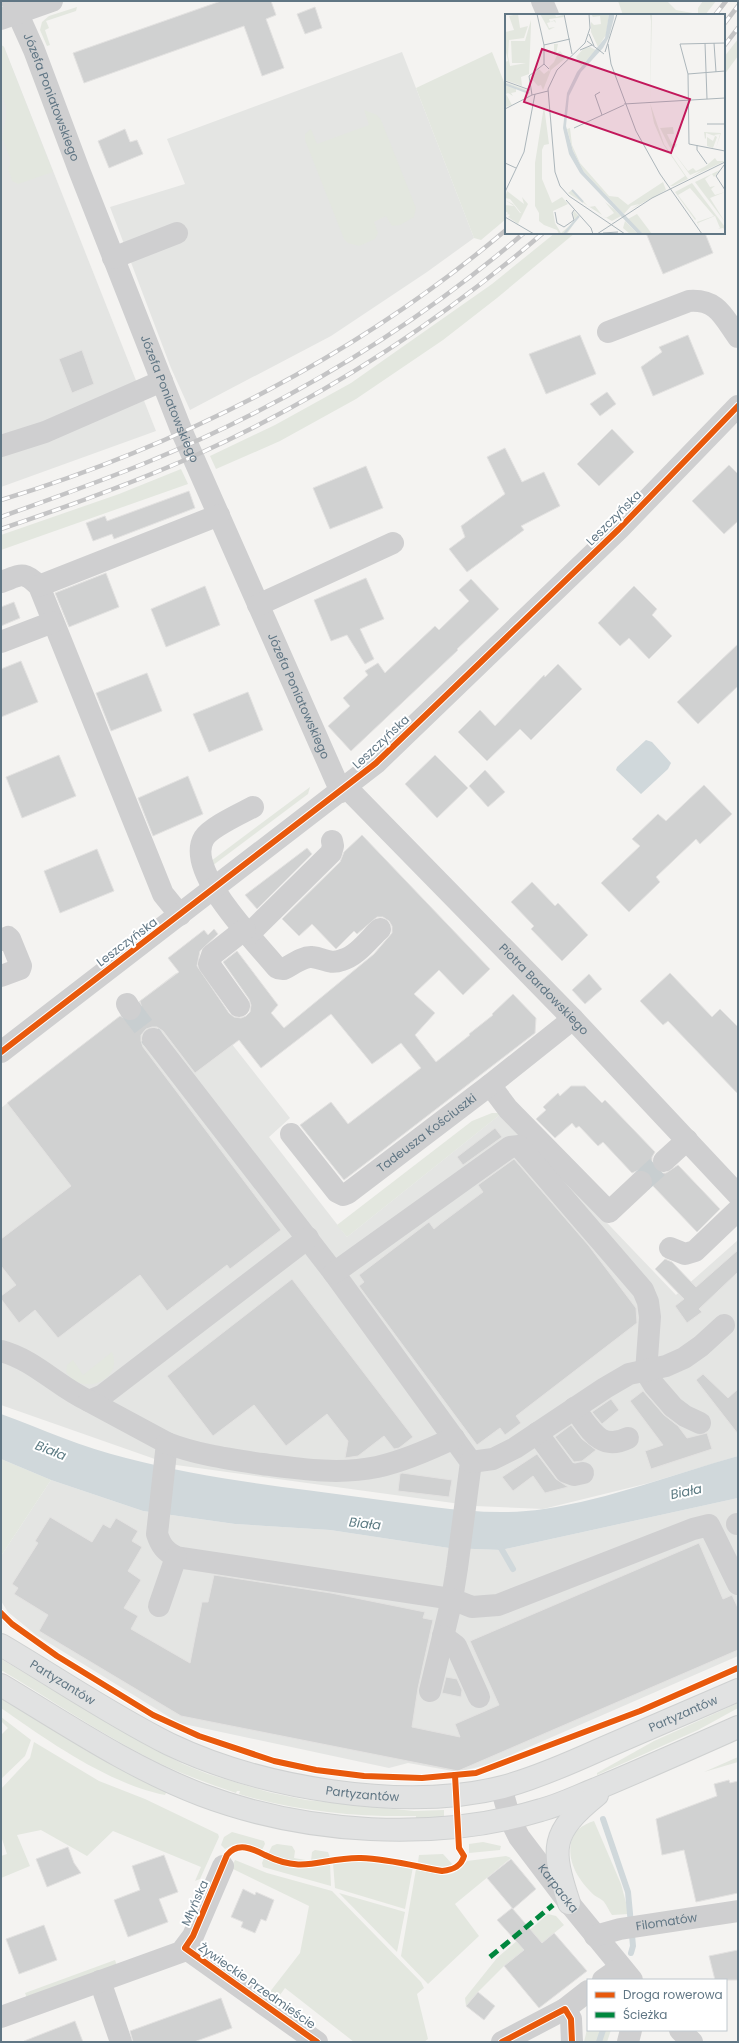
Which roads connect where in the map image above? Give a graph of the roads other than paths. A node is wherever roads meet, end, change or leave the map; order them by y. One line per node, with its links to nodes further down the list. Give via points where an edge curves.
1 (52, 1): 3 (street)
2 (542, 1): 4 (street)
3 (10, 11): 6 (street, Józefa Poniatowskiego, via 34,50)
4 (548, 14)
5 (176, 233): 6 (street)
6 (113, 258): 9 (street, Józefa Poniatowskiego)
7 (608, 332): 8 (street, via 688,301 698,300 716,307)
8 (738, 336)
9 (162, 381): 11 (street, via 44,432); 12 (street, Józefa Poniatowskiego)
10 (738, 406): 19 (street, Leszczyńska, via 619,529 376,763)
11 (1, 446)
12 (219, 515): 15 (street); 16 (street, Józefa Poniatowskiego)
13 (393, 543): 16 (street)
14 (1, 582): 15 (street, via 22,575 29,576)
15 (39, 586): 17 (street)
16 (258, 605): 19 (street, Józefa Poniatowskiego)
17 (53, 622): 18 (street); 23 (street, via 163,894)
18 (1, 642)
19 (343, 790): 22 (street, Leszczyńska); 29 (street, Piotra Bardowskiego)
20 (253, 807): 22 (street, via 204,838 200,857)
21 (332, 841): 25 (street, via 332,853)
22 (214, 890): 23 (street, Leszczyńska); 25 (street)
23 (180, 915): 31 (street, Leszczyńska)
24 (380, 928): 25 (street, via 350,957 331,962 312,957 304,958 284,969 277,968)
25 (247, 932): 28 (street, via 212,955 209,964)
26 (1, 940): 27 (street, via 8,937 10,939 21,966 20,969)
27 (1, 976)
28 (239, 1006)
29 (573, 1019): 32 (street, Tadeusza Kościuszki); 34 (street, Piotra Bardowskiego)
30 (153, 1039): 39 (street)
31 (3, 1045)
32 (490, 1085): 33 (street, Tadeusza Kościuszki, via 343,1195 337,1192); 36 (street, via 508,1108 609,1212)
33 (291, 1134)
34 (687, 1140): 35 (street); 37 (street, Piotra Bardowskiego)
35 (664, 1161)
36 (641, 1182)
37 (738, 1195)
38 (738, 1210): 40 (street, via 695,1251 685,1254)
39 (308, 1238): 41 (street); 45 (street, via 103,1394)
40 (670, 1248)
41 (334, 1272): 44 (street, via 510,1147 520,1146 643,1290 650,1317); 49 (street)
42 (724, 1325): 44 (street, via 684,1358)
43 (1, 1351): 45 (street, via 25,1360)
44 (646, 1372): 46 (street, via 629,1374); 47 (street, via 673,1407)
45 (88, 1401): 51 (street)
46 (574, 1408): 48 (street); 50 (street, via 599,1439 609,1443)
47 (700, 1423)
48 (537, 1433): 52 (street, via 493,1459); 53 (street, via 566,1472 574,1475)
49 (454, 1438): 51 (street, via 409,1458 376,1467 340,1471 311,1471 209,1456); 52 (street)
50 (628, 1438)
51 (166, 1453): 54 (street, via 157,1534 167,1552)
52 (471, 1462): 56 (street)
53 (583, 1473)
54 (176, 1557): 56 (street); 57 (street)
55 (738, 1584): 56 (street, via 710,1525 693,1529 498,1605 472,1607)
56 (452, 1599): 58 (street)
57 (159, 1606)
58 (443, 1636): 62 (street); 63 (street, via 456,1646)
59 (1, 1645): 66 (main road, Partyzantów, via 169,1743 241,1772 289,1784 360,1795 421,1796)
60 (1, 1685): 67 (main road, via 149,1771 203,1795 268,1814 346,1828 376,1829 457,1826)
61 (738, 1690): 66 (main road, Partyzantów, via 575,1761)
62 (430, 1691)
63 (479, 1697)
64 (738, 1727): 65 (main road)
65 (612, 1783): 67 (main road, via 543,1810); 69 (main road, via 572,1817 559,1838 557,1862)
66 (501, 1787): 67 (street, Karpacka)
67 (510, 1819): 69 (street, Karpacka, via 519,1837)
68 (223, 1866): 72 (street, Młyńska, via 193,1936)
69 (569, 1903): 71 (street, Karpacka)
70 (738, 1911): 71 (street, Filomatów, via 620,1928)
71 (595, 1936): 73 (street, Karpacka)
72 (185, 1948): 74 (street, via 177,1954); 81 (street, Żywieckie Przedmieście)
73 (618, 1976)
74 (100, 1981): 77 (street); 80 (street)
75 (587, 1992): 76 (street)
76 (565, 2009): 82 (street); 83 (street, via 572,2023)
77 (1, 2017)
78 (631, 2031): 84 (street)
79 (681, 2031): 85 (street)
80 (121, 2042)
81 (317, 2042)
82 (502, 2042)
83 (572, 2042)
84 (628, 2042)
85 (692, 2042)

